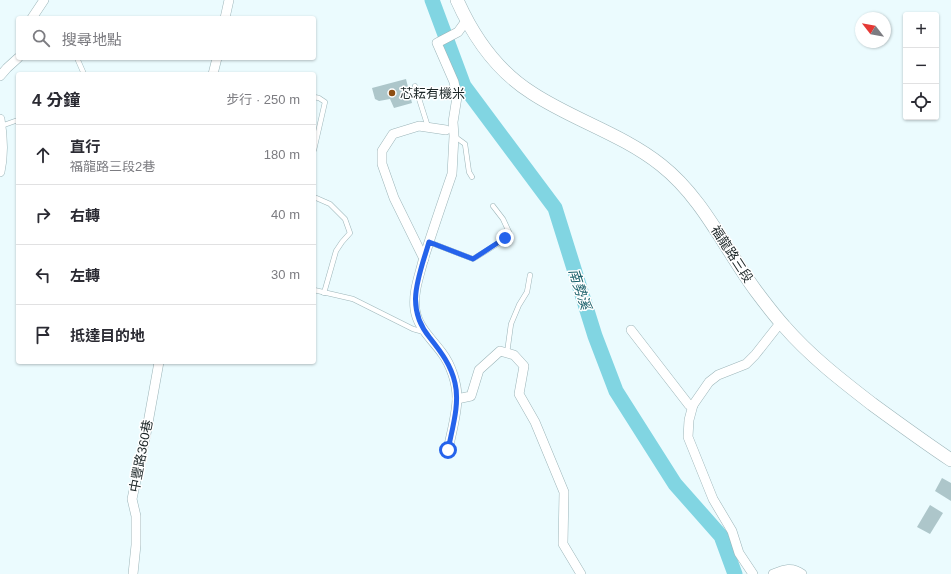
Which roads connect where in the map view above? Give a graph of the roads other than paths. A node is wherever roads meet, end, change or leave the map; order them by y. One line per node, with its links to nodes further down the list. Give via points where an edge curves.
1 (44, 0): 4 (street)
2 (229, 0): 5 (street)
3 (457, 0): 6 (main road, 福龍路三段)
4 (33, 16)
5 (225, 16)
6 (466, 21): 19 (street, via 458,32 437,43 454,82 457,97 453,122); 30 (main road, 福龍路三段, via 478,41 501,66 532,92 645,152 676,178 701,208 755,290)
7 (16, 60): 12 (street)
8 (78, 60): 10 (lane)
9 (216, 60): 11 (street)
10 (83, 72)
11 (214, 72)
12 (0, 76)
13 (415, 86): 17 (lane)
14 (316, 97): 20 (lane, via 325,102)
15 (16, 120): 16 (lane)
16 (1, 123): 21 (street, via 3,136)
17 (428, 127): 18 (street); 26 (street, via 419,126 394,134 382,152 382,164 394,198)
18 (446, 130)
19 (454, 136): 22 (lane, via 465,144); 25 (street, via 452,174)
20 (316, 141)
21 (0, 172)
22 (472, 177)
23 (316, 198): 29 (lane, via 330,204 345,219 350,233 336,251)
24 (493, 206): 25 (lane, via 509,232 502,241 473,259)
25 (429, 242): 26 (street)
26 (424, 259): 32 (street, via 414,300 415,311)
27 (530, 275): 33 (lane, via 527,292 511,324)
28 (316, 291): 29 (lane)
29 (324, 293): 32 (lane, via 353,299 413,329)
30 (781, 322): 36 (street, via 746,364 718,375 709,382); 38 (main road, 福龍路三段, via 818,360 858,393)
31 (631, 330): 36 (street, via 688,405)
32 (425, 332): 35 (street, via 443,353 455,383)
33 (507, 353): 35 (street, via 500,351 479,370 472,396); 40 (street, via 514,355 524,366 519,394 535,422 564,492 563,544)
34 (158, 364): 39 (street, 中豐路360巷, via 132,499 136,516)
35 (457, 399): 37 (street)
36 (693, 405): 41 (street, via 688,437 713,499 732,531 739,553)
37 (448, 450)
38 (951, 460)
39 (133, 574)
40 (581, 574)
41 (754, 574)
42 (773, 574): 43 (street, via 786,569 797,570)
43 (802, 574)

